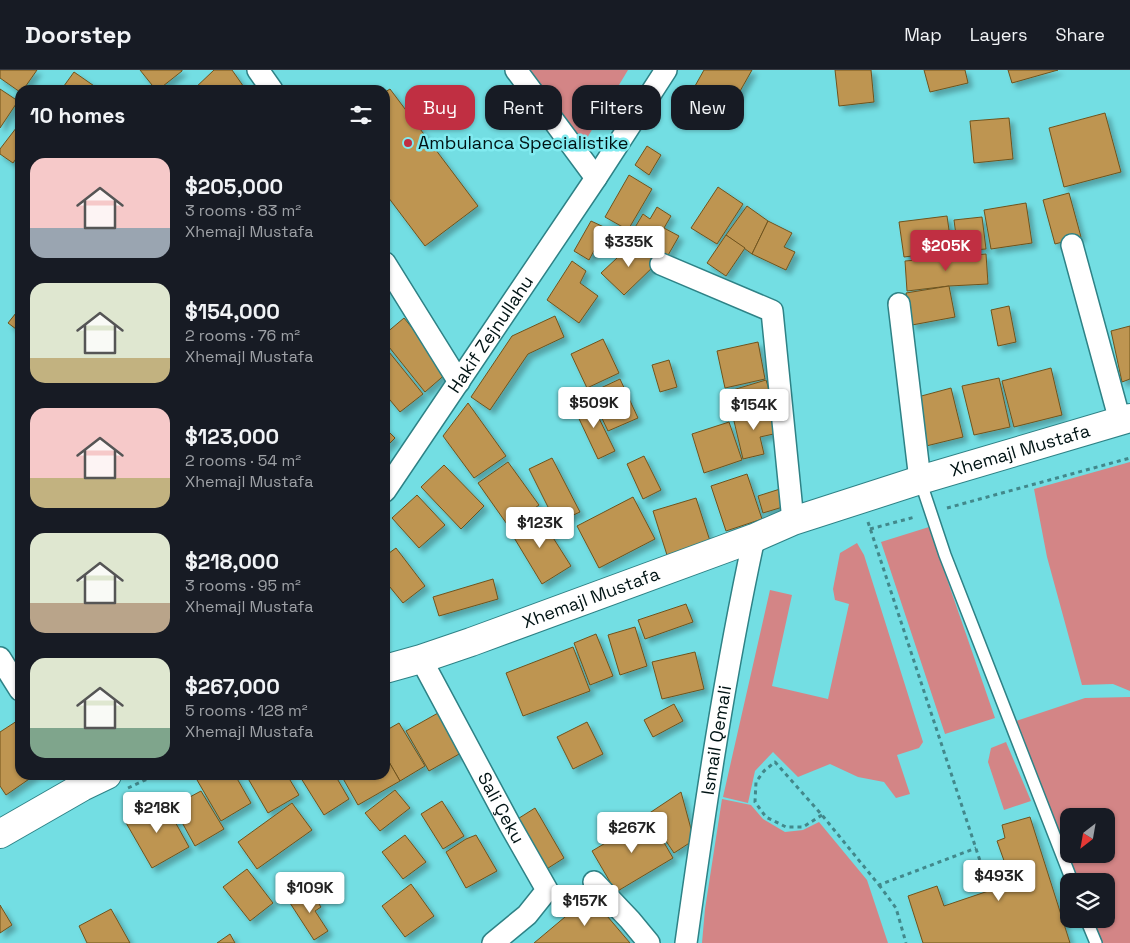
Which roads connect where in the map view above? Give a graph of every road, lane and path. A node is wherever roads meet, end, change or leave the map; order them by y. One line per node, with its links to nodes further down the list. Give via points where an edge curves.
1 (258, 70): 4 (street)
2 (516, 70): 5 (street)
3 (666, 70): 5 (street, Hakif Zejnullahu)
4 (268, 85)
5 (596, 178): 10 (street, Hakif Zejnullahu)
6 (1072, 245): 11 (street, Xhemajl Mustafa)
7 (661, 264): 17 (street, via 772,311)
8 (390, 271): 10 (street)
9 (899, 304): 13 (street)
10 (459, 382): 14 (street, Hakif Zejnullahu)
11 (1125, 420): 13 (main road, Xhemajl Mustafa)
12 (1130, 458): 16 (path)
13 (920, 480): 15 (main road, Xhemajl Mustafa); 16 (lane)
14 (390, 484)
15 (860, 500): 17 (main road, Xhemajl Mustafa); 18 (path)
16 (931, 512): 18 (path); 28 (lane)
17 (793, 521): 19 (main road, Xhemajl Mustafa)
18 (870, 529): 27 (path)
19 (754, 538): 21 (main road, Xhemajl Mustafa); 35 (street, Ismail Qemali, via 725,682)
20 (0, 658): 23 (street)
21 (421, 659): 22 (main road, Xhemajl Mustafa); 33 (street, Sali Çeku, via 547,890 527,915)
22 (390, 668)
23 (15, 682)
24 (78, 781): 26 (main road)
25 (822, 815): 25 (path, via 775,762 756,782 755,802 766,817 786,827 803,827); 30 (path)
26 (0, 834)
27 (976, 848): 30 (path); 31 (path)
28 (1069, 873)
29 (594, 882): 34 (street)
30 (879, 885): 36 (path, via 896,908)
31 (990, 891)
32 (1090, 928): 37 (lane)
33 (493, 943)
34 (649, 943)
35 (686, 943)
36 (906, 943)
37 (1096, 943)

